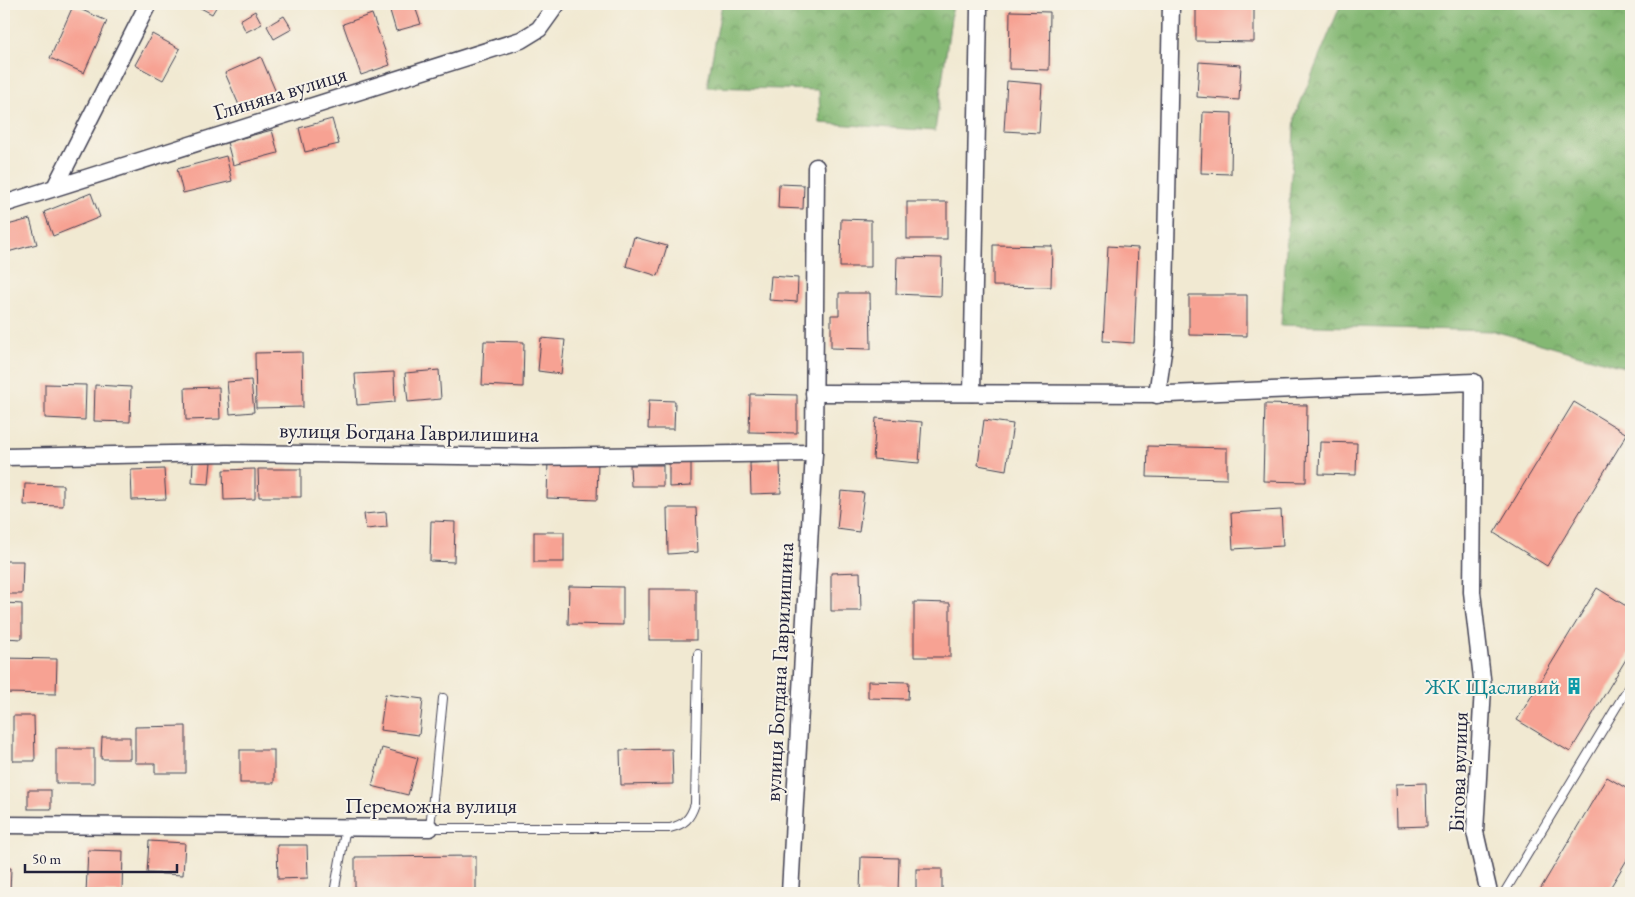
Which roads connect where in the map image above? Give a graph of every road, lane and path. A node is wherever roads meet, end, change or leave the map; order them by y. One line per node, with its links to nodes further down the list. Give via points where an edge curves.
1 (148, 4): 6 (street)
2 (557, 4): 6 (street, Глиняна вулиця, via 539,29 521,40)
3 (1171, 4): 10 (street, via 1164,345)
4 (979, 8): 9 (street)
5 (816, 167): 8 (street, вулиця Богдана Гаврилишина)
6 (55, 187): 7 (street, Глиняна вулиця)
7 (4, 204)
8 (814, 393): 9 (street); 11 (street, вулиця Богдана Гаврилишина)
9 (972, 393): 10 (street)
10 (1157, 395): 21 (street, Бігова вулиця, via 1474,382 1472,592 1483,687 1475,832)
11 (814, 453): 12 (street, вулиця Богдана Гаврилишина, via 531,457 227,453); 20 (street, вулиця Богдана Гаврилишина)
12 (4, 457)
13 (698, 654): 18 (lane, Переможна вулиця, via 695,804 691,816 682,825 670,828)
14 (1631, 683): 22 (lane)
15 (443, 698): 18 (lane)
16 (4, 825): 17 (street, Переможна вулиця)
17 (346, 827): 18 (street, Переможна вулиця); 19 (lane)
18 (430, 828)
19 (334, 893)
20 (790, 893)
21 (1489, 893)
22 (1504, 893)

